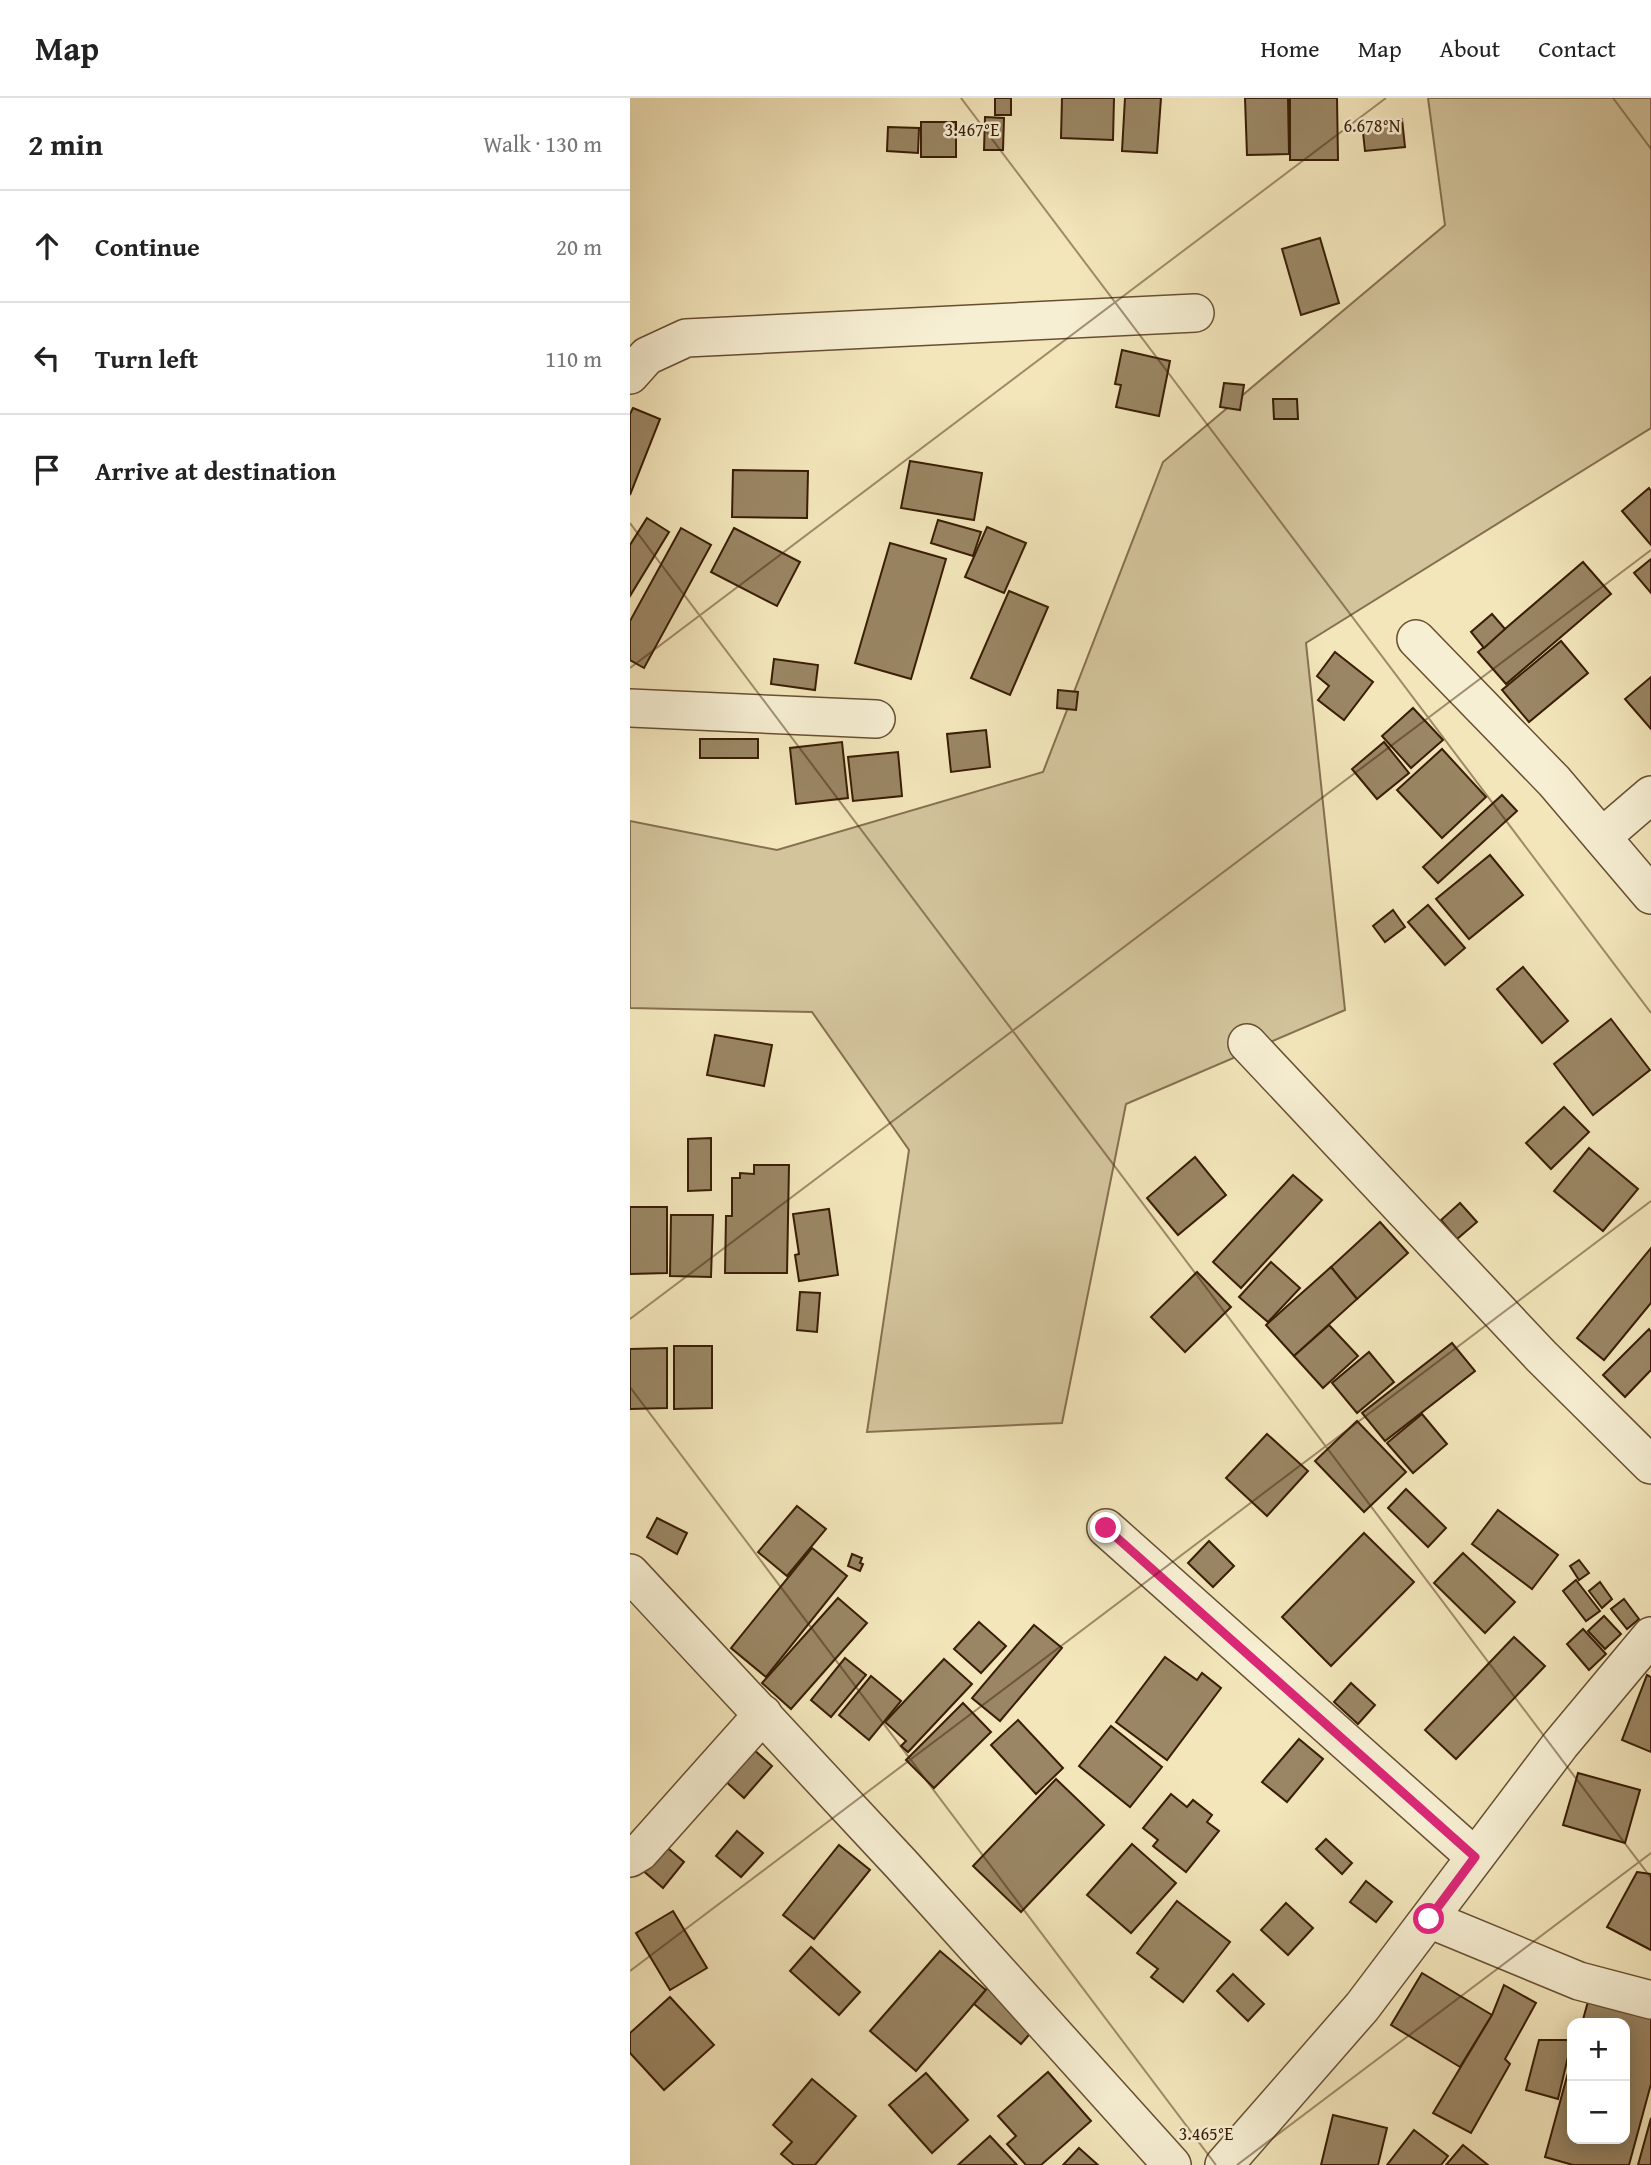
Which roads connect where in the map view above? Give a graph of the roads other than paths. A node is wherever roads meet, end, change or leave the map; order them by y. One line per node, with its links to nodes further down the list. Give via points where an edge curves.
1 (1195, 313): 2 (street, via 685,338 647,356)
2 (630, 375)
3 (1416, 639): 7 (street)
4 (630, 708): 5 (street)
5 (877, 719)
6 (1651, 795): 7 (street)
7 (1602, 837): 8 (street)
8 (1651, 895)
9 (1247, 1043): 10 (street, via 1541,1356)
10 (1651, 1465)
11 (1106, 1528): 15 (street)
12 (630, 1573): 14 (street)
13 (1651, 1636): 15 (street)
14 (763, 1714): 16 (street); 19 (street)
15 (1475, 1857): 17 (street)
16 (630, 1858)
17 (1429, 1919): 18 (street, via 1579,1981); 20 (street, via 1362,2007)
18 (1651, 2000)
19 (1172, 2165)
20 (1224, 2165)

